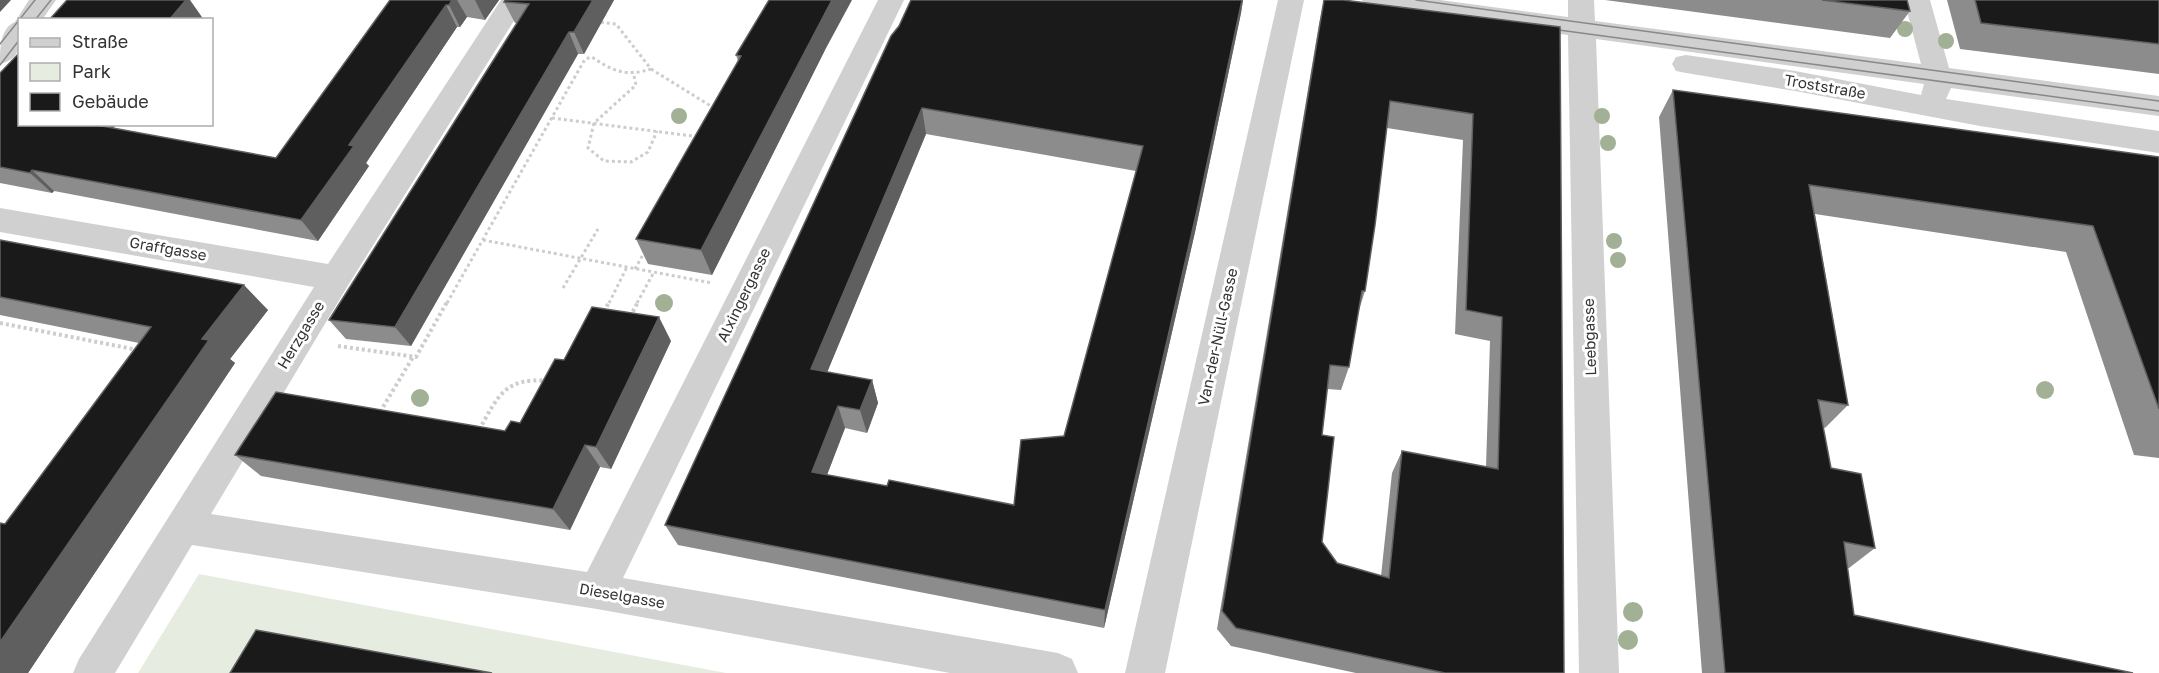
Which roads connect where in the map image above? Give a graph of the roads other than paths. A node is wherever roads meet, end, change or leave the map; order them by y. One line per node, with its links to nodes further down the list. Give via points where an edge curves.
1 (514, 0): 18 (street, Herzgasse)
2 (891, 0): 20 (street, Alxingergasse)
3 (1291, 0): 23 (street, Van-der-Nüll-Gasse)
4 (1375, 0): 8 (street, Troststraße)
5 (1917, 0): 13 (street)
6 (54, 10): 7 (street)
7 (32, 18)
8 (1581, 24): 13 (street, Troststraße); 14 (street, Troststraße, via 1614,54 1796,81); 24 (street, Leebgasse)
9 (18, 32): 11 (street)
10 (18, 54): 12 (street)
11 (0, 55)
12 (0, 70)
13 (1937, 76): 14 (street, via 1934,95); 15 (street, Troststraße)
14 (1910, 103): 16 (street, Troststraße)
15 (2159, 106)
16 (2159, 142)
17 (0, 220): 18 (street, Graffgasse)
18 (336, 278): 19 (street, Herzgasse)
19 (184, 527): 20 (street, Dieselgasse); 21 (street, Herzgasse)
20 (597, 591): 22 (street, Dieselgasse)
21 (93, 673)
22 (1058, 673)
23 (1145, 673)
24 (1599, 673)

